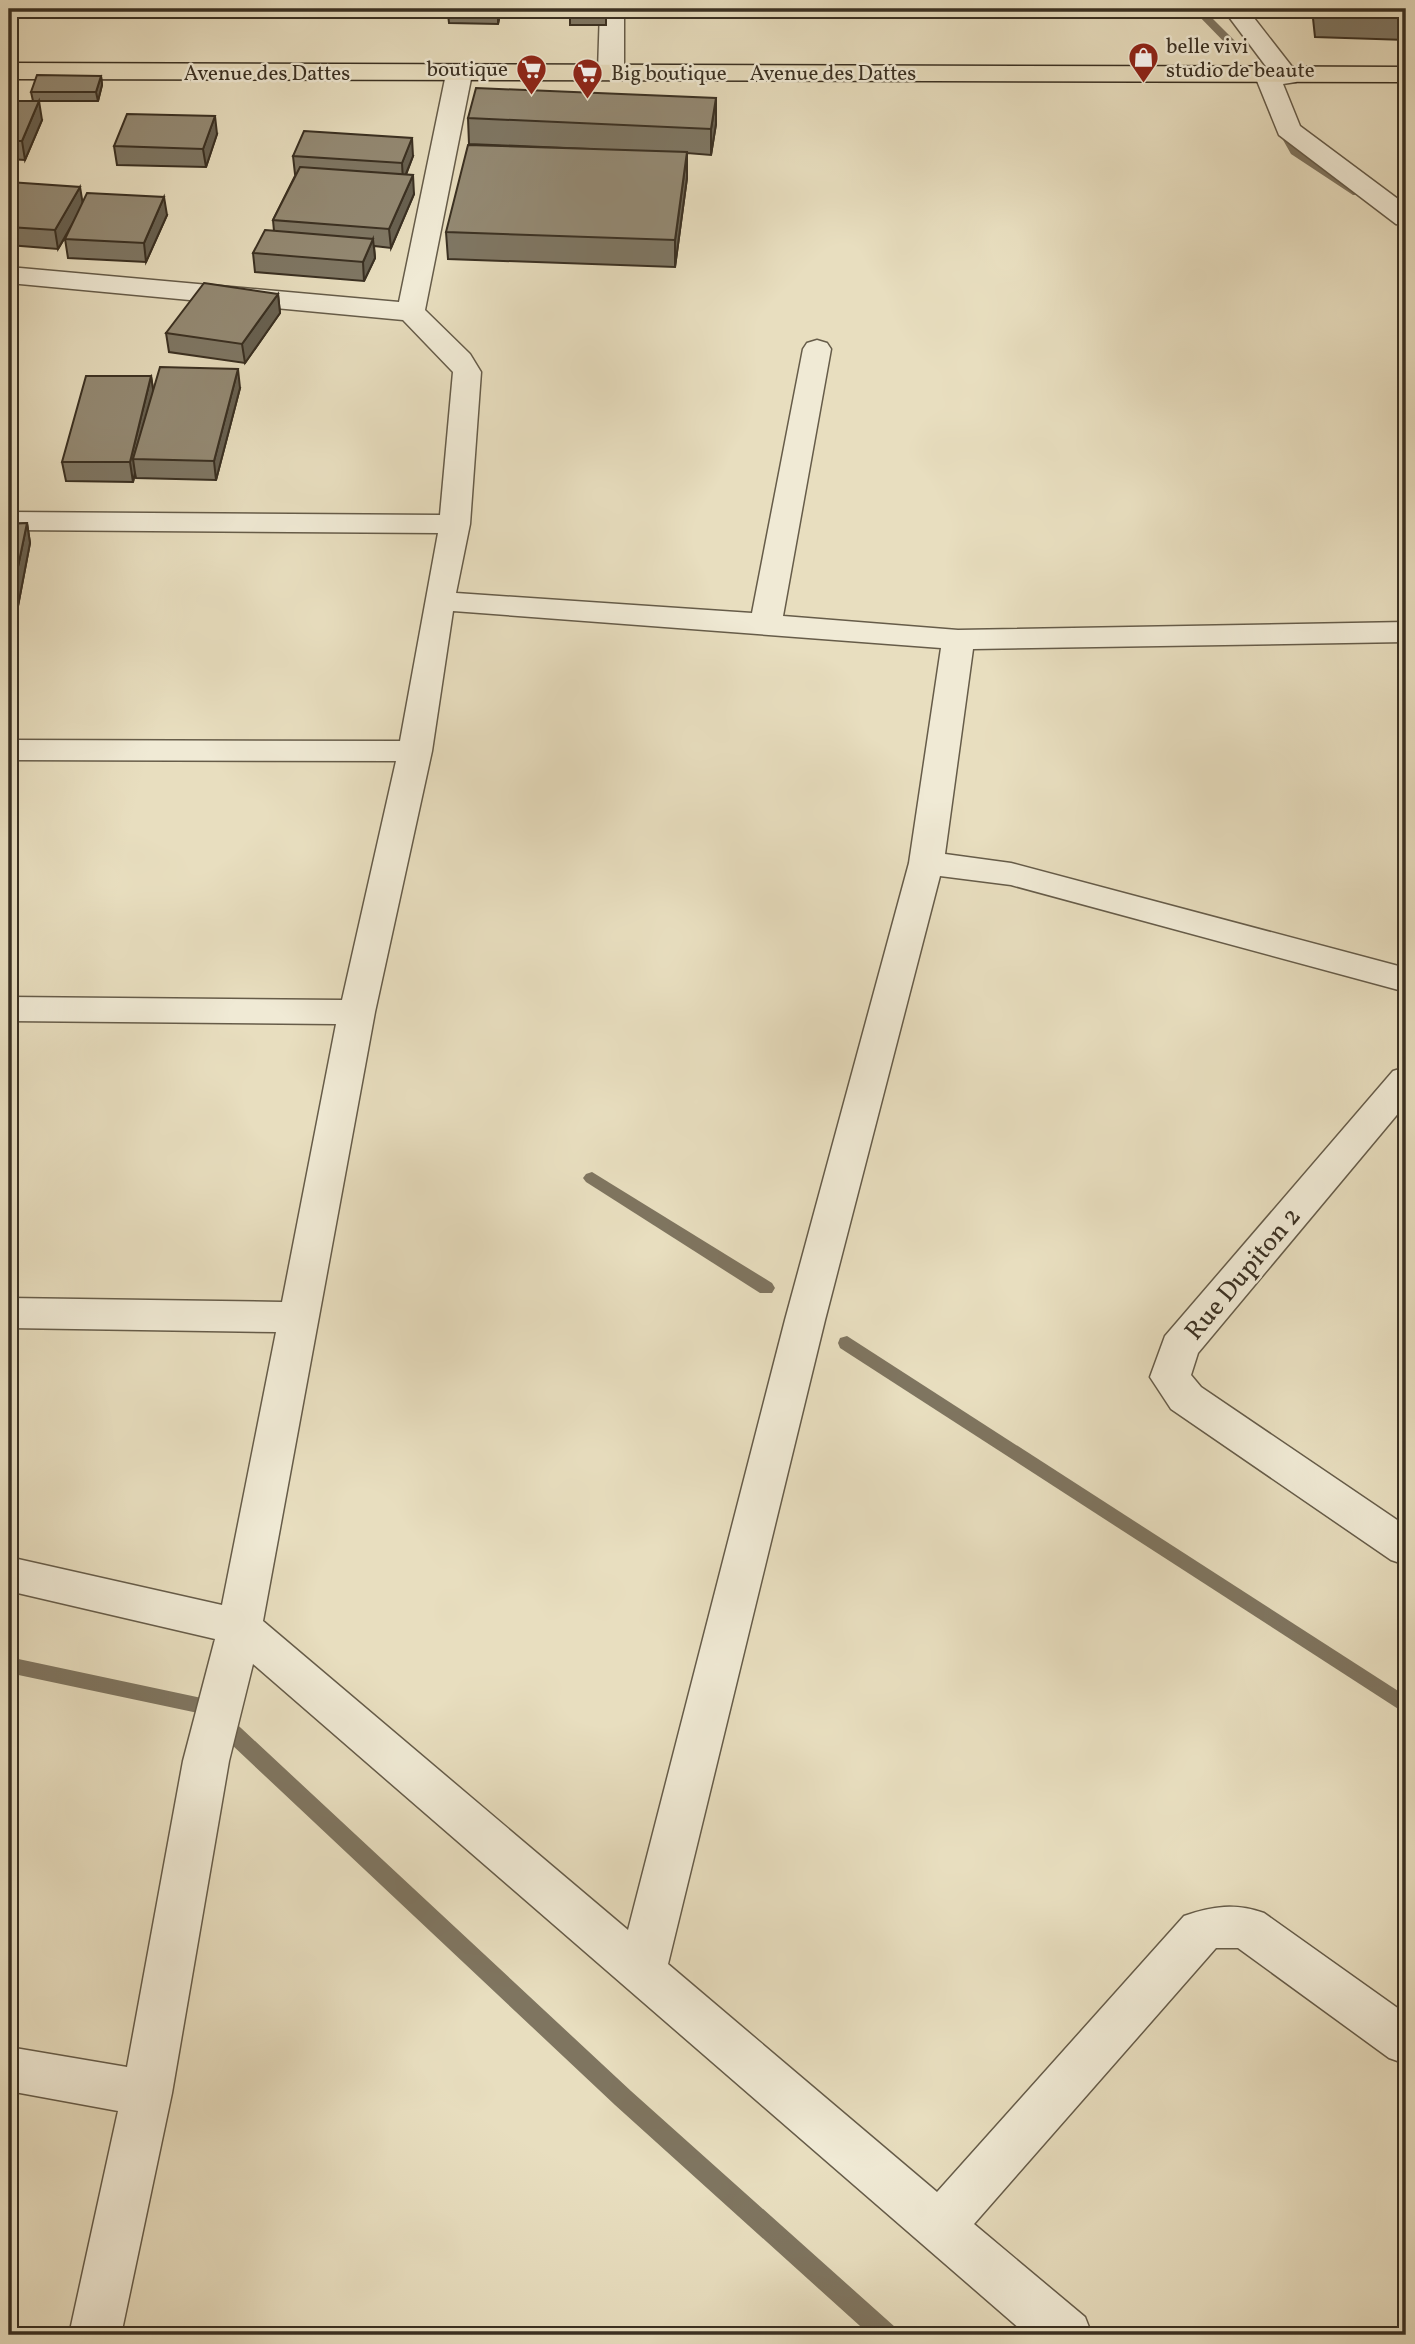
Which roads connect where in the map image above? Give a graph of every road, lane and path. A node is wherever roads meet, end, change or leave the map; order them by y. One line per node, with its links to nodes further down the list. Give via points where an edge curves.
1 (612, 9): 4 (street)
2 (1236, 9): 7 (street)
3 (9, 71): 5 (main road, Avenue des Dattes)
4 (611, 71): 5 (main road, Avenue des Dattes); 7 (main road, Avenue des Dattes)
5 (459, 74): 10 (street)
6 (1406, 75): 7 (main road, Avenue des Dattes)
7 (1277, 76): 8 (street, via 1288,130)
8 (1406, 218)
9 (9, 275): 10 (street)
10 (411, 312): 13 (street, via 467,372)
11 (817, 349): 15 (street)
12 (9, 521): 13 (street)
13 (455, 524): 14 (street)
14 (439, 601): 15 (street); 19 (street)
15 (766, 624): 17 (street)
16 (1406, 632): 17 (street)
17 (958, 640): 20 (street)
18 (9, 750): 19 (street)
19 (415, 751): 23 (street)
20 (926, 863): 21 (street, via 1011,874); 30 (street, via 801,1334)
21 (1406, 980)
22 (9, 1009): 23 (street)
23 (357, 1012): 26 (street)
24 (1406, 1080): 27 (street, Rue Dupiton 2, via 1179,1347 1170,1377 1186,1398)
25 (9, 1313): 26 (street)
26 (299, 1317): 29 (street)
27 (1406, 1548)
28 (9, 1574): 29 (street)
29 (240, 1627): 30 (street); 33 (street, via 206,1761)
30 (642, 1970): 34 (street)
31 (1406, 2042): 34 (street, via 1247,1928 1222,1926 1201,1931)
32 (9, 2069): 33 (street)
33 (147, 2093): 35 (street)
34 (940, 2225): 36 (street)
35 (95, 2335)
36 (1066, 2335)

